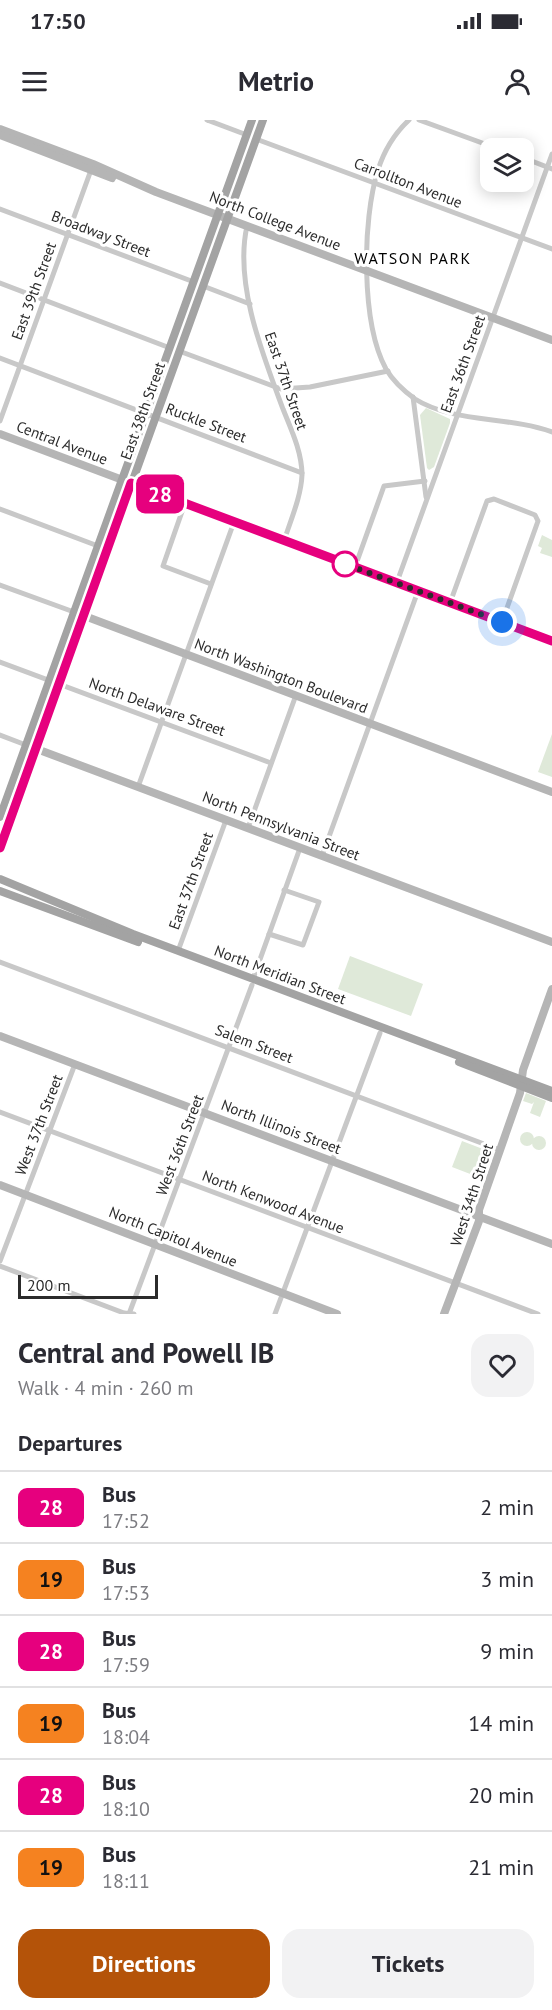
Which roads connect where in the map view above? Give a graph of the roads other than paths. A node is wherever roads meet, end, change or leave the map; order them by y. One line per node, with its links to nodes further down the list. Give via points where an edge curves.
1 (207, 120): 8 (street)
2 (252, 120): 8 (main road, East 38th Street)
3 (263, 120): 9 (main road, East 38th Street)
4 (409, 120): 15 (street, via 388,146)
5 (419, 120): 10 (street)
6 (0, 129): 16 (main road, North College Avenue)
7 (0, 135): 14 (main road, North College Avenue)
8 (247, 135): 18 (main road, East 38th Street)
9 (256, 139): 15 (street, Carrollton Avenue); 19 (main road, East 38th Street)
10 (480, 142)
11 (552, 154): 13 (street, East 36th Street)
12 (534, 162): 13 (street)
13 (550, 168): 22 (street, East 36th Street)
14 (91, 170): 16 (main road, North College Avenue); 21 (street, East 39th Street)
15 (374, 183): 22 (street, Carrollton Avenue); 24 (street)
16 (156, 192): 18 (main road, North College Avenue)
17 (0, 209): 21 (street, Broadway Street)
18 (218, 215): 19 (main road, North College Avenue); 25 (main road, East 38th Street)
19 (227, 219): 20 (main road, North College Avenue); 27 (main road, East 38th Street)
20 (248, 226): 24 (main road, North College Avenue); 29 (street, East 37th Street)
21 (68, 235): 25 (street, Broadway Street); 28 (street, East 39th Street)
22 (521, 238): 23 (street, Carrollton Avenue); 30 (street, East 36th Street)
23 (552, 249)
24 (368, 271): 30 (main road, North College Avenue); 36 (street, via 374,333)
25 (194, 282): 32 (main road, East 38th Street)
26 (0, 283): 28 (street)
27 (203, 286): 29 (street); 33 (main road, East 38th Street)
28 (44, 300): 32 (street); 35 (street, East 39th Street)
29 (250, 304): 37 (street, East 37th Street)
30 (492, 318): 31 (main road, North College Avenue); 40 (street, East 36th Street)
31 (552, 340)
32 (170, 348): 39 (main road, East 38th Street)
33 (179, 351): 37 (street); 41 (main road, East 38th Street)
34 (0, 358): 35 (street, Ruckle Street)
35 (20, 366): 39 (street, Ruckle Street); 42 (street, East 39th Street)
36 (388, 371): 37 (street, via 303,388); 38 (street)
37 (275, 387): 45 (street, East 37th Street, via 297,447)
38 (413, 397): 40 (street); 47 (street)
39 (146, 413): 41 (street, Ruckle Street); 46 (main road, East 38th Street)
40 (457, 415): 43 (street, via 516,422); 49 (street, East 36th Street)
41 (156, 417): 45 (street, Ruckle Street); 48 (main road, East 38th Street)
42 (0, 421)
43 (552, 432)
44 (0, 434): 46 (main road, Central Avenue)
45 (302, 473): 53 (street, East 37th Street)
46 (122, 480): 48 (main road, Central Avenue); 54 (main road, East 38th Street)
47 (424, 482): 49 (street); 55 (street, via 384,486)
48 (131, 483): 50 (main road, Central Avenue); 62 (main road, East 38th Street)
49 (426, 501): 56 (street, East 36th Street)
50 (185, 503): 52 (main road, Central Avenue); 57 (street, via 163,566)
51 (0, 509): 54 (street)
52 (234, 522): 53 (main road, Central Avenue); 57 (street)
53 (284, 541): 55 (main road, Central Avenue)
54 (98, 546): 61 (main road, East 38th Street)
55 (355, 567): 56 (main road, Central Avenue)
56 (397, 582): 59 (main road, Central Avenue)
57 (211, 584): 65 (street)
58 (0, 585): 61 (street, North Washington Boulevard)
59 (418, 591): 60 (main road, Central Avenue); 71 (street)
60 (450, 603): 63 (main road, Central Avenue); 63 (street, via 487,501 492,498 514,506 535,515 538,522)
61 (74, 612): 62 (main road, North Washington Boulevard); 67 (main road, East 38th Street)
62 (84, 616): 65 (main road, North Washington Boulevard); 68 (main road, East 38th Street)
63 (502, 622): 64 (main road, Central Avenue)
64 (552, 641)
65 (186, 654): 69 (main road, North Washington Boulevard); 70 (street)
66 (0, 662): 67 (street, North Delaware Street)
67 (49, 680): 68 (street, North Delaware Street); 73 (main road, East 38th Street)
68 (59, 684): 70 (street, North Delaware Street); 74 (main road, East 38th Street)
69 (296, 695): 71 (main road, North Washington Boulevard); 75 (street)
70 (162, 722): 75 (street, North Delaware Street); 76 (street)
71 (370, 723): 77 (main road, North Washington Boulevard); 83 (street)
72 (0, 735): 73 (street, North Pennsylvania Street)
73 (26, 745): 74 (main road, North Pennsylvania Street); 78 (main road, East 38th Street)
74 (36, 748): 76 (main road, North Pennsylvania Street); 81 (main road, East 38th Street)
75 (271, 763): 80 (street)
76 (138, 787): 79 (main road, North Pennsylvania Street)
77 (552, 792)
78 (0, 817)
79 (226, 820): 80 (main road, North Pennsylvania Street); 89 (street, East 37th Street)
80 (248, 828): 82 (main road, North Pennsylvania Street)
81 (0, 848)
82 (300, 848): 83 (main road, North Pennsylvania Street); 85 (street)
83 (322, 856): 88 (main road, North Pennsylvania Street)
84 (0, 879): 89 (main road, North Meridian Street)
85 (284, 890): 87 (street); 87 (street, via 319,903 303,945)
86 (0, 891): 91 (main road, North Meridian Street)
87 (269, 934): 91 (street)
88 (552, 942)
89 (178, 951): 91 (main road, North Meridian Street)
90 (0, 962): 95 (street, Salem Street)
91 (253, 982): 93 (main road, North Meridian Street); 95 (street, West 36th Street); 97 (main road, North Meridian Street)
92 (552, 989): 97 (main road, West 34th Street)
93 (380, 1033): 97 (main road, North Meridian Street); 99 (street)
94 (0, 1036): 96 (main road, North Illinois Street)
95 (229, 1048): 99 (street, Salem Street); 102 (street, West 36th Street)
96 (75, 1064): 102 (main road, North Illinois Street); 103 (street, West 37th Street)
97 (521, 1083): 98 (main road, North Meridian Street); 100 (main road, North Meridian Street); 104 (main road, West 34th Street)
98 (552, 1091)
99 (357, 1095): 104 (street, Salem Street); 105 (street)
100 (552, 1098)
101 (0, 1112): 103 (street, North Kenwood Avenue)
102 (205, 1113): 105 (main road, North Illinois Street); 106 (street, West 36th Street)
103 (50, 1130): 106 (street, North Kenwood Avenue); 108 (street, West 37th Street)
104 (500, 1150): 109 (main road, West 34th Street)
105 (333, 1161): 109 (main road, North Illinois Street); 110 (street)
106 (180, 1179): 110 (street, North Kenwood Avenue); 112 (street, West 36th Street)
107 (0, 1185): 108 (main road, North Capitol Avenue)
108 (26, 1194): 112 (main road, North Capitol Avenue); 113 (street, West 37th Street)
109 (479, 1216): 111 (main road, North Illinois Street); 115 (main road, West 34th Street)
110 (307, 1228): 115 (street, North Kenwood Avenue); 116 (street)
111 (552, 1244)
112 (155, 1245): 116 (main road, North Capitol Avenue); 117 (street, West 36th Street)
113 (0, 1261)
114 (0, 1266): 117 (street)
115 (455, 1283): 121 (main road, West 34th Street); 122 (street, North Kenwood Avenue)
116 (282, 1294): 119 (street); 120 (main road, North Capitol Avenue)
117 (129, 1314): 118 (street)
118 (134, 1314)
119 (275, 1314)
120 (337, 1314)
121 (444, 1314)
122 (538, 1314)

